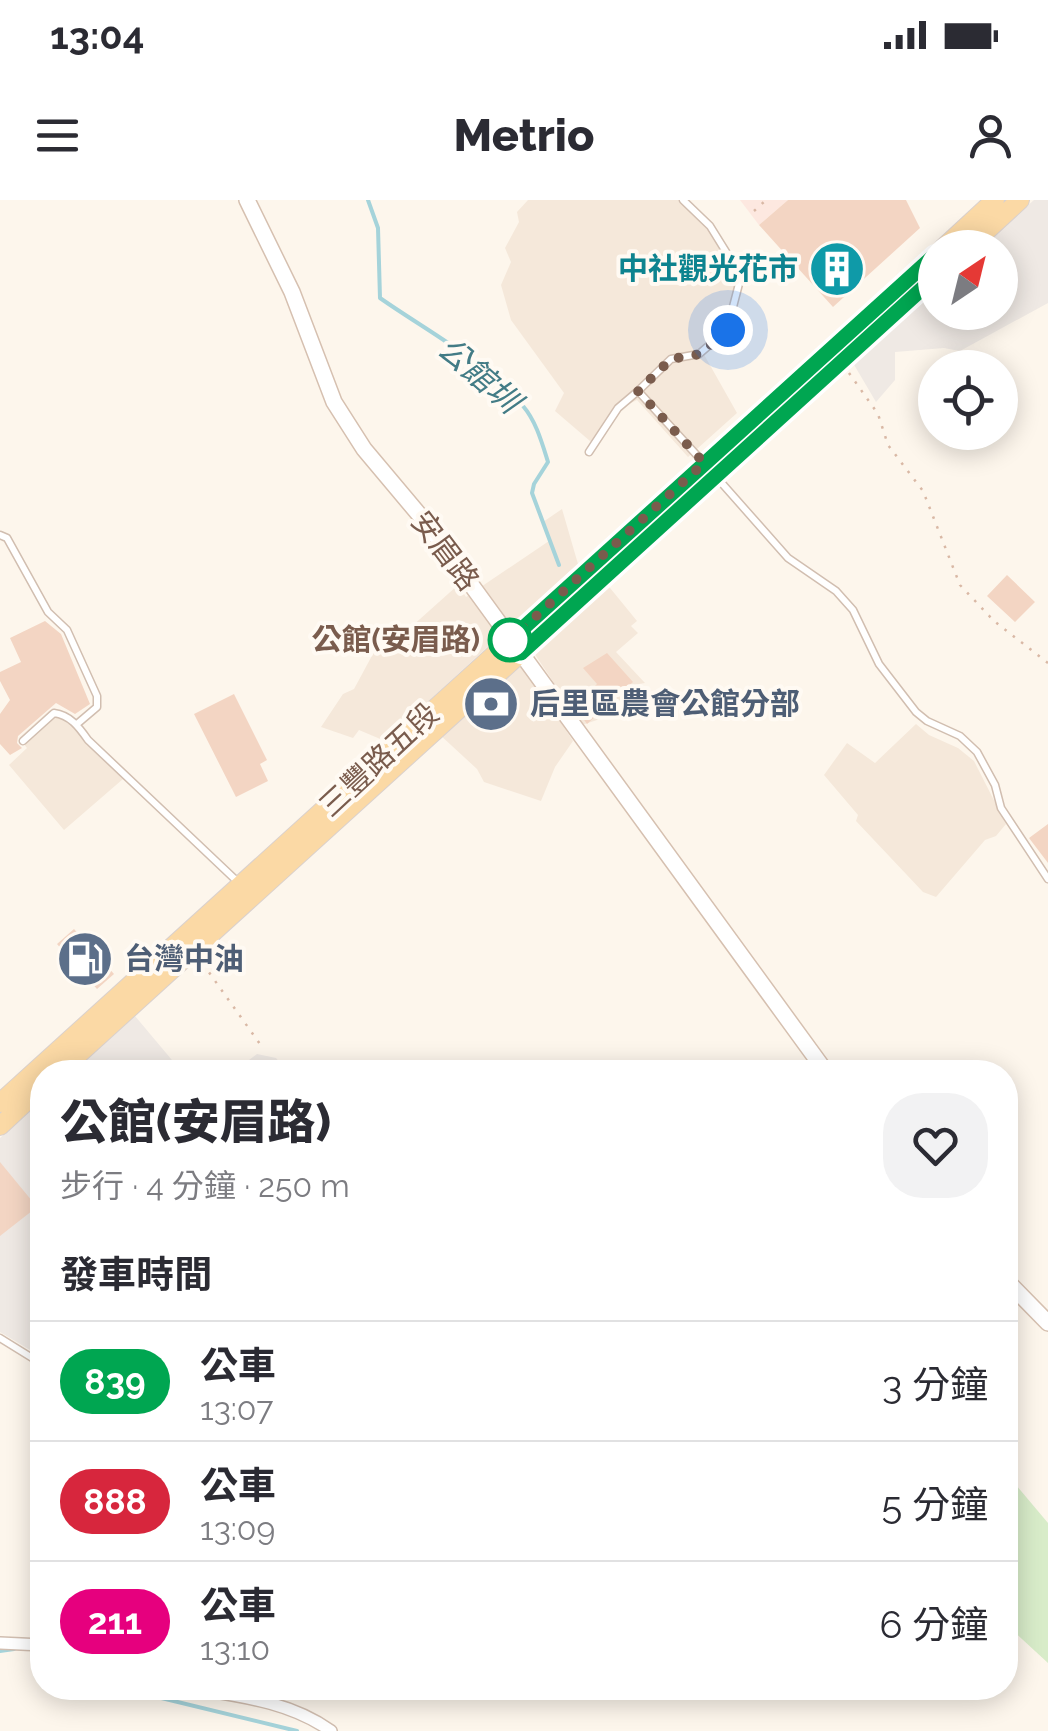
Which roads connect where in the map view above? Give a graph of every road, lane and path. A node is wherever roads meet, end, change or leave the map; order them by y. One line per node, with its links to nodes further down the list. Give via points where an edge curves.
1 (247, 200): 16 (street, 安眉路, via 334,402)
2 (683, 200): 12 (lane, via 710,226 741,276 728,330 700,354 671,359)
3 (766, 200): 6 (path)
4 (994, 200): 7 (main road)
5 (1020, 200): 8 (main road)
6 (754, 211)
7 (962, 230)
8 (988, 230)
9 (918, 271): 14 (main road, 三豐路五段)
10 (918, 291): 11 (main road, 三豐路五段)
11 (841, 361): 14 (main road, 三豐路五段); 17 (path, via 878,414 888,445 923,490 960,585)
12 (638, 391): 13 (lane); 14 (lane)
13 (588, 452)
14 (710, 470): 16 (main road, 三豐路五段); 20 (lane, via 788,558 853,610 879,664 916,712 977,752 1001,808)
15 (0, 535): 18 (lane, via 48,612 67,630 97,696 97,707)
16 (516, 647): 21 (main road, 三豐路五段); 26 (street, 安眉路)
17 (1048, 662)
18 (76, 724): 19 (lane, via 54,714); 21 (lane)
19 (23, 741)
20 (1048, 878)
21 (246, 892): 22 (main road, 三豐路五段); 24 (main road, 三豐路五段)
22 (192, 949): 23 (path); 25 (main road, 三豐路五段)
23 (260, 1044)
24 (50, 1060)
25 (71, 1060)
26 (817, 1060)
27 (30, 1077): 29 (main road, 三豐路五段)
28 (30, 1098): 30 (main road)
29 (0, 1103)
30 (0, 1126)
31 (1018, 1292): 32 (street)
32 (1048, 1322)
33 (0, 1338): 34 (lane)
34 (30, 1357)
35 (0, 1642): 36 (street)
36 (30, 1644)
37 (256, 1700): 38 (street, via 313,1718)
38 (330, 1731)

